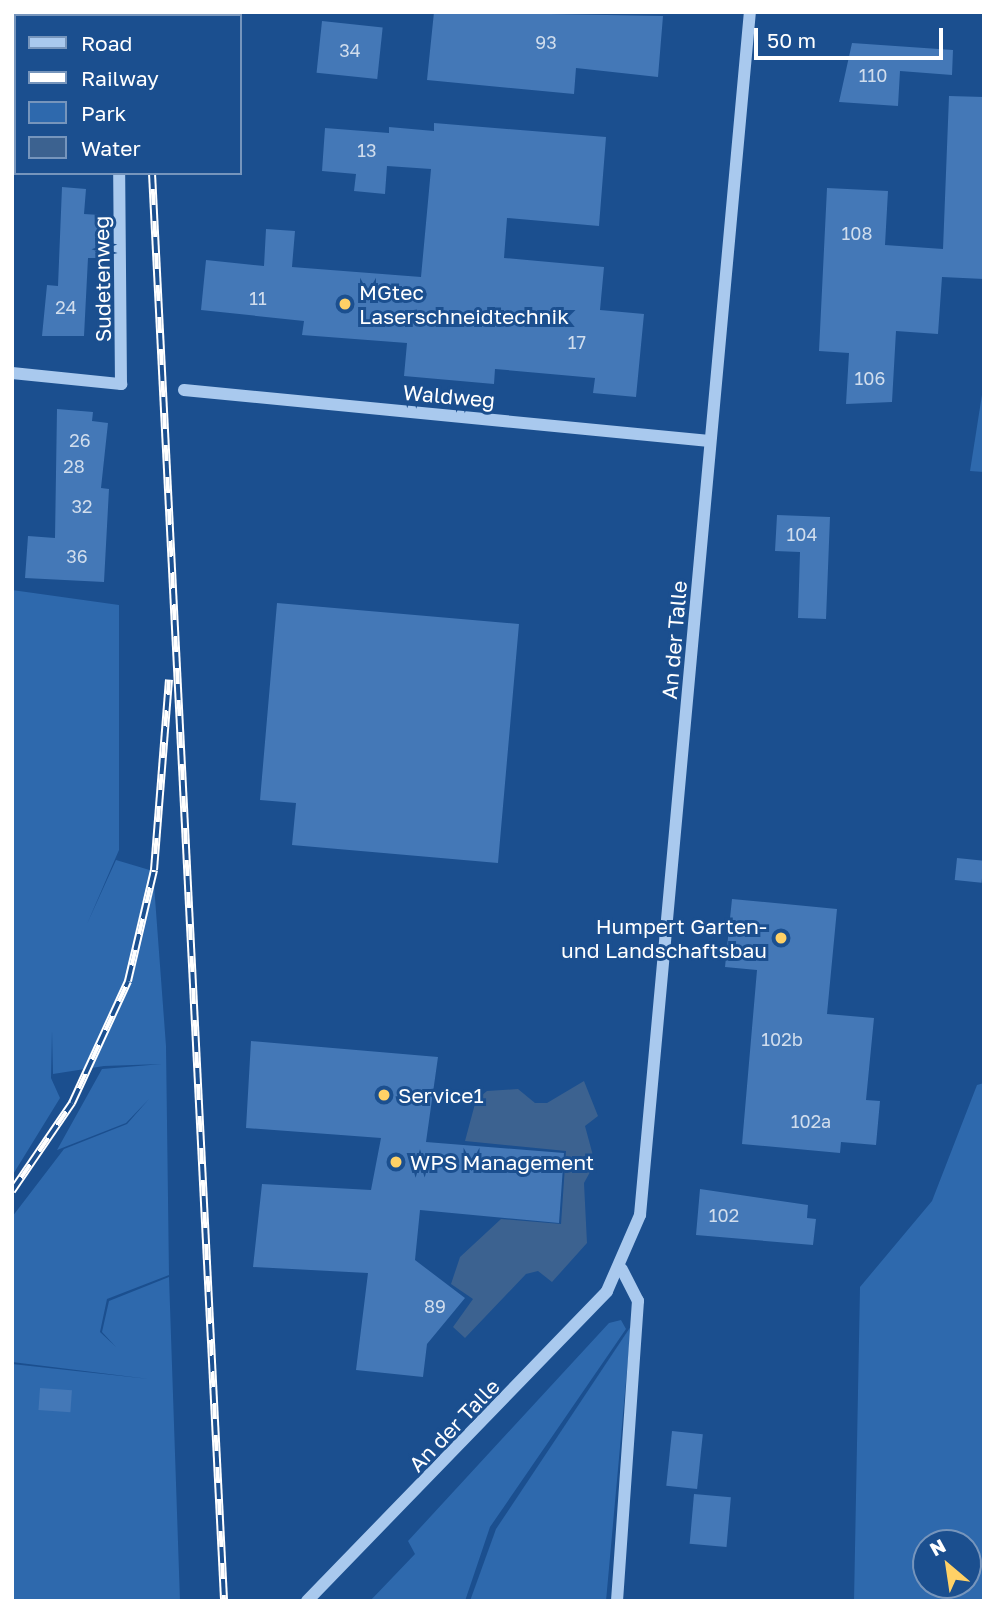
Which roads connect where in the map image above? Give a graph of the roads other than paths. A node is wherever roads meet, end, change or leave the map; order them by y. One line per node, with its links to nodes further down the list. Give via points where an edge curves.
1 (750, 12): 5 (street, An der Talle)
2 (119, 175): 3 (street, Sudetenweg, via 121,384)
3 (12, 373)
4 (184, 390): 5 (street, Waldweg)
5 (710, 441): 6 (street, An der Talle, via 645,1180)
6 (622, 1269): 7 (street, An der Talle, via 478,1430); 8 (street, via 638,1301)
7 (307, 1601)
8 (617, 1601)

